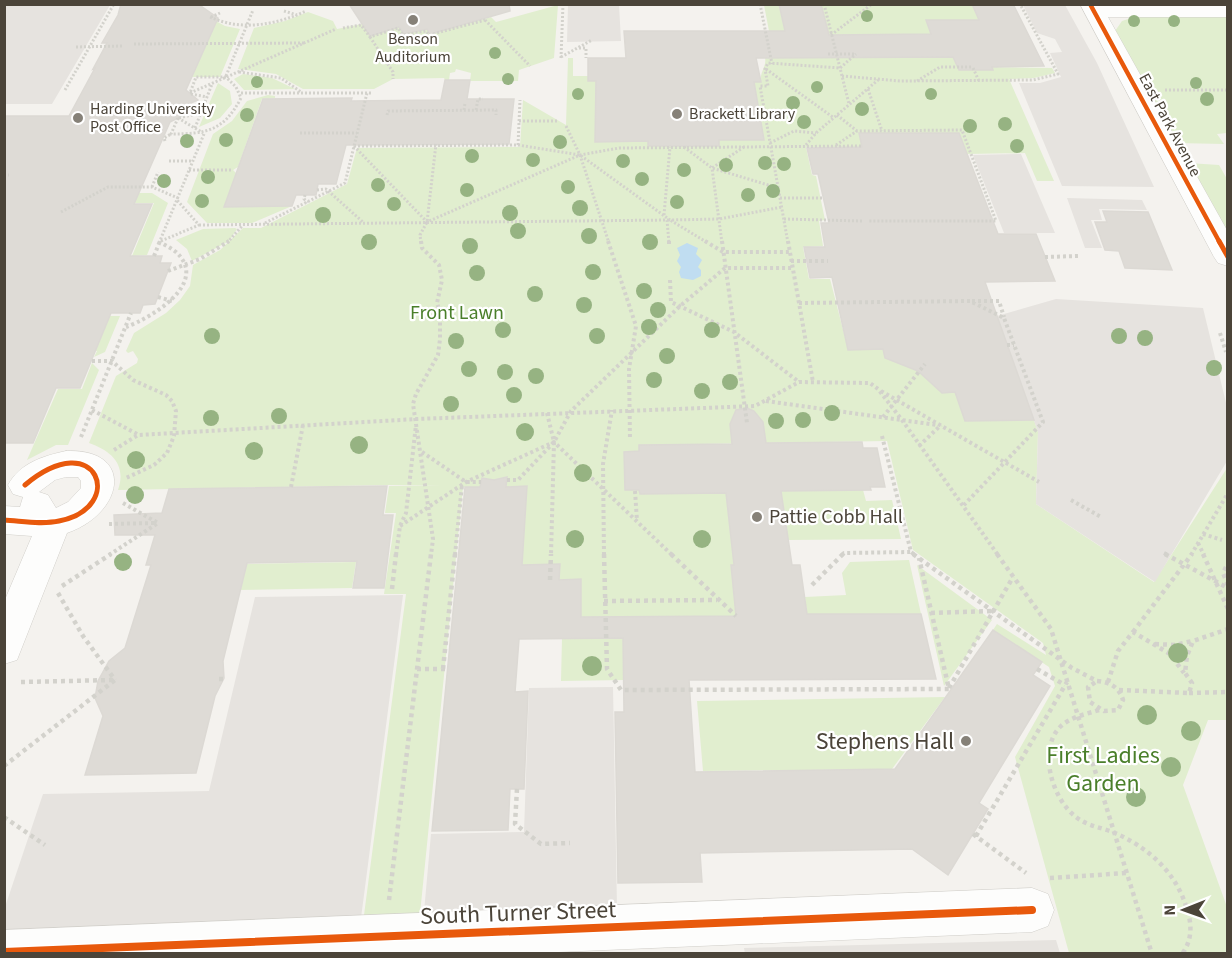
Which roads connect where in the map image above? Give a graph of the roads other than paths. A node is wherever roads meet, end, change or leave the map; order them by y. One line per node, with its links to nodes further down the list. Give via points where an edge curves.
1 (1092, 8): 2 (street); 3 (street, East Park Avenue)
2 (1227, 11)
3 (1227, 257)
4 (15, 483): 6 (street); 6 (street, via 55,465 71,463 94,471 97,492 90,504 62,521)
5 (4, 520): 6 (street)
6 (47, 522): 7 (street, via 50,535)
7 (4, 648)
8 (1037, 889): 9 (street, South Turner Street, via 384,936)
9 (4, 952)

